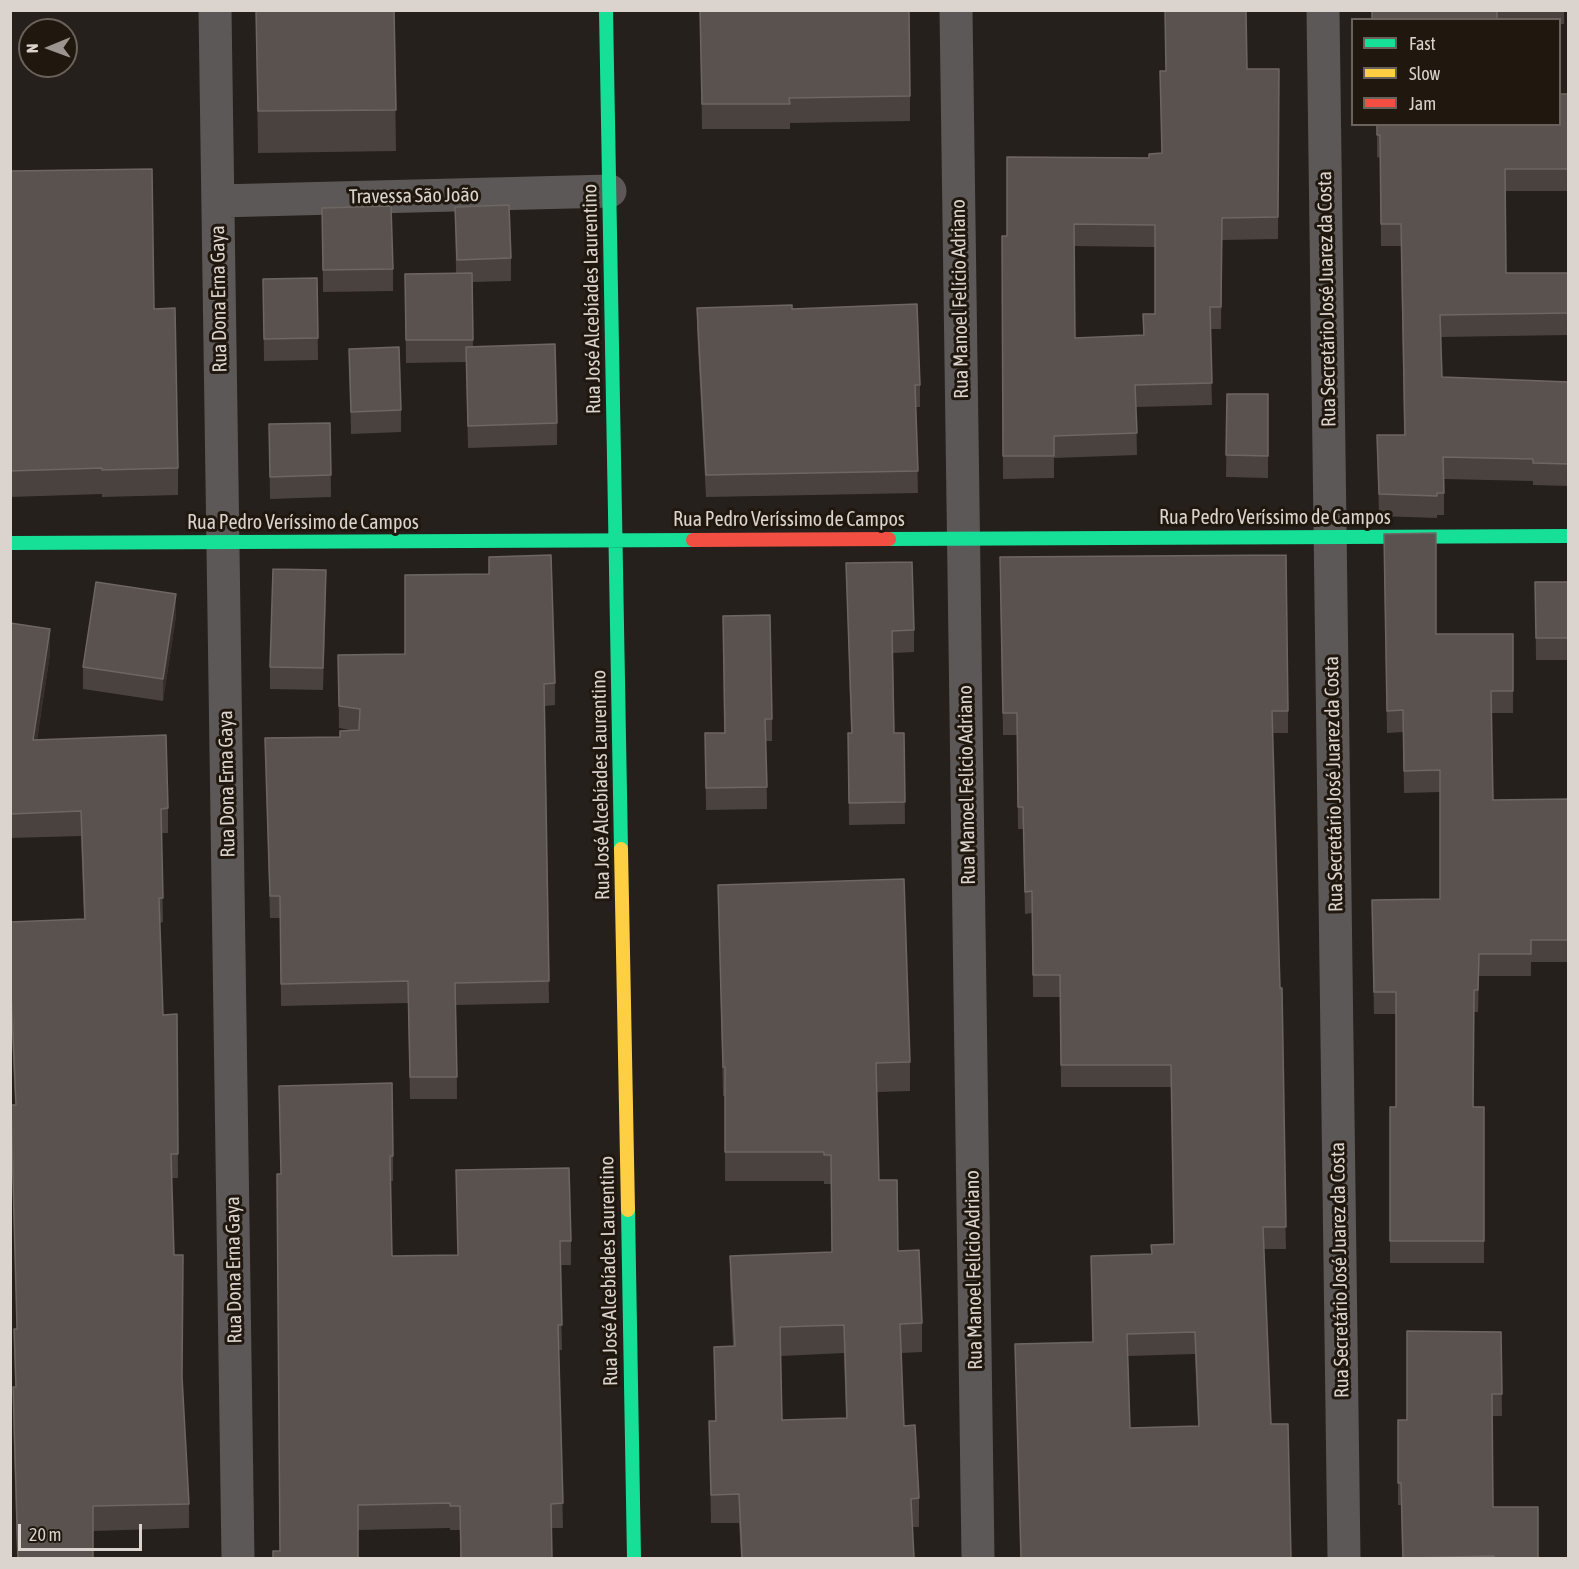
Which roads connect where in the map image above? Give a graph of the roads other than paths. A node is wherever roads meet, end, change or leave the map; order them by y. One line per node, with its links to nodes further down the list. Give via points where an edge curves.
1 (215, 10): 6 (street, Rua Dona Erna Gaya)
2 (606, 10): 5 (street, Rua José Alcebíades Laurentino)
3 (957, 10): 9 (street, Rua Manoel Felício Adriano)
4 (1323, 10): 8 (street, Rua Secretário José Juarez da Costa)
5 (610, 191): 6 (street, Travessa São João); 10 (street, Rua José Alcebíades Laurentino)
6 (218, 201): 12 (street, Rua Dona Erna Gaya)
7 (1569, 536): 8 (street, Rua Pedro Veríssimo de Campos)
8 (1330, 538): 9 (street, Rua Pedro Veríssimo de Campos); 16 (street, Rua Secretário José Juarez da Costa)
9 (964, 539): 10 (street, Rua Pedro Veríssimo de Campos); 15 (street, Rua Manoel Felício Adriano)
10 (616, 541): 12 (street, Rua Pedro Veríssimo de Campos); 14 (street, Rua José Alcebíades Laurentino)
11 (10, 543): 12 (street, Rua Pedro Veríssimo de Campos)
12 (223, 543): 13 (street, Rua Dona Erna Gaya)
13 (238, 1558)
14 (634, 1558)
15 (978, 1558)
16 (1344, 1558)

